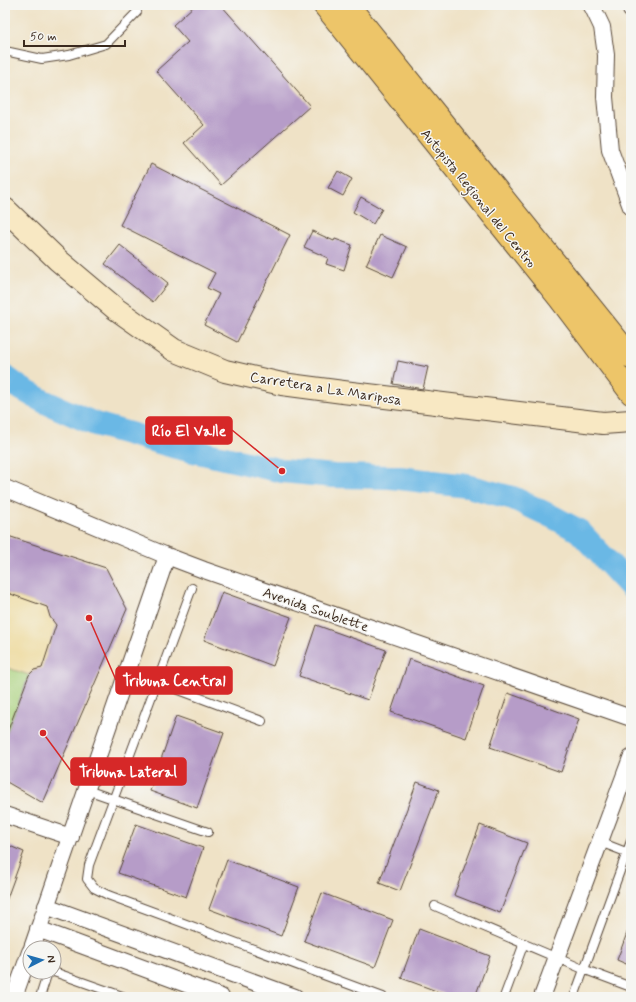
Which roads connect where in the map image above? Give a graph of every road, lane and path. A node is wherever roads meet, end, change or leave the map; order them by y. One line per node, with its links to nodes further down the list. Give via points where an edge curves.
1 (324, 5): 11 (highway, Autopista Regional del Centro, via 560,299)
2 (348, 5): 10 (highway, Autopista Regional del Centro)
3 (591, 5): 8 (street, via 602,26 606,55 605,97 610,150)
4 (630, 5): 5 (street)
5 (631, 10)
6 (137, 12): 7 (lane, via 106,44 69,55 42,59)
7 (5, 51)
8 (631, 207)
9 (5, 208): 12 (street, Carretera a La Mariposa, via 58,260 116,309 174,350 225,371 282,384 343,392 603,423)
10 (629, 355)
11 (631, 393)
12 (631, 421)
13 (5, 488): 14 (street, Avenida Soublette)
14 (167, 556): 16 (street); 18 (street, Avenida Soublette)
15 (192, 588): 17 (lane)
16 (128, 670): 17 (lane); 21 (street)
17 (157, 682): 19 (lane); 22 (lane)
18 (631, 718)
19 (262, 721)
20 (631, 758): 27 (street)
21 (87, 790): 22 (lane); 25 (street)
22 (114, 799): 24 (lane); 45 (lane, via 89,865 88,879 94,888)
23 (5, 815): 25 (street)
24 (208, 832)
25 (71, 837): 29 (street)
26 (631, 841): 28 (lane)
27 (600, 842): 28 (lane); 34 (street)
28 (629, 853): 35 (lane)
29 (46, 906): 31 (street); 44 (street)
30 (435, 906): 33 (lane)
31 (38, 929): 32 (street); 43 (street)
32 (35, 940)
33 (524, 943): 34 (lane); 46 (lane)
34 (557, 957): 35 (lane); 47 (street)
35 (583, 969): 39 (lane); 48 (lane)
36 (22, 974): 40 (street)
37 (62, 975): 42 (lane)
38 (46, 980): 41 (lane)
39 (631, 987)
40 (14, 997)
41 (40, 997)
42 (126, 997)
43 (221, 997)
44 (295, 997)
45 (383, 997)
46 (504, 997)
47 (542, 997)
48 (574, 997)

